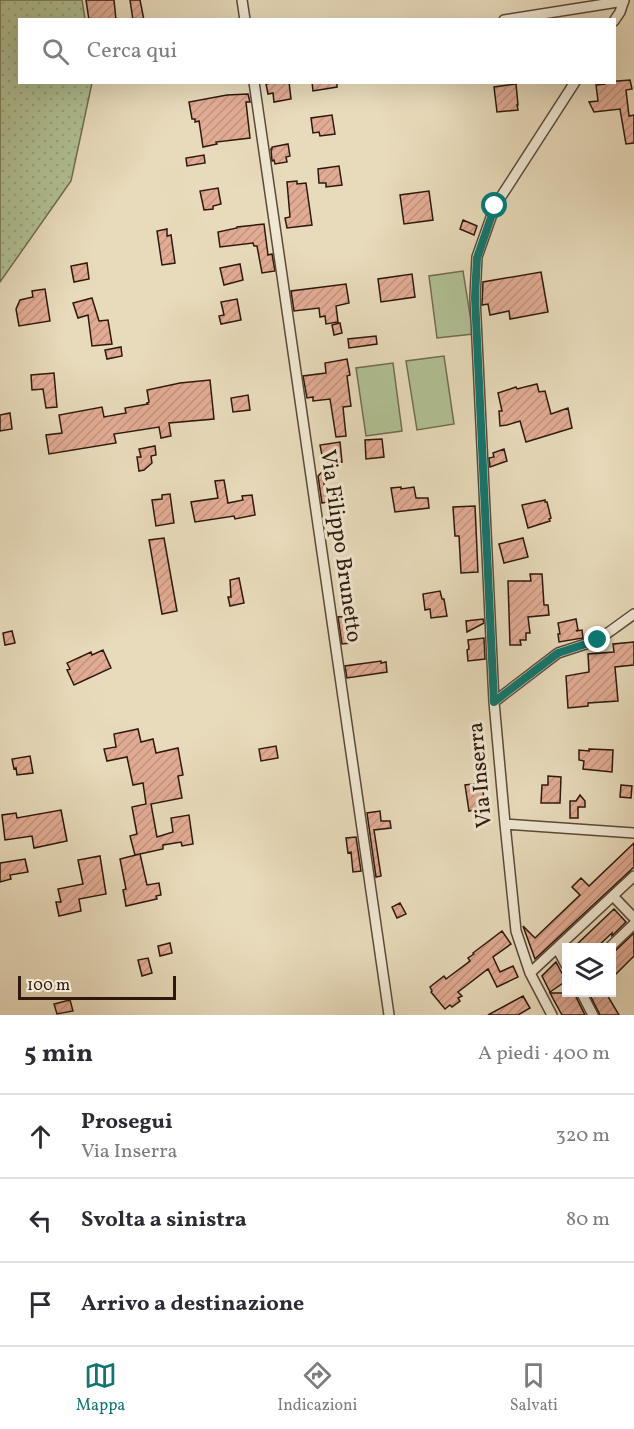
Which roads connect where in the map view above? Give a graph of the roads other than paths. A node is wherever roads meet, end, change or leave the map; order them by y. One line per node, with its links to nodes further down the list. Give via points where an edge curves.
1 (242, 0): 3 (street)
2 (624, 1): 4 (street); 5 (street)
3 (245, 18)
4 (517, 18)
5 (616, 19)
6 (254, 84): 21 (street, Via Filippo Brunetto)
7 (574, 84): 9 (street, Via Inserra, via 495,206 477,258 475,297)
8 (634, 614): 9 (street, via 598,640 558,653)
9 (494, 702): 10 (street, Via Inserra)
10 (505, 824): 11 (street); 19 (street, Via Inserra, via 516,931)
11 (634, 833)
12 (634, 876): 13 (street)
13 (613, 896): 14 (street); 17 (street)
14 (634, 918)
15 (634, 924): 16 (street)
16 (614, 943)
17 (557, 948): 18 (street); 19 (street)
18 (562, 956)
19 (530, 973): 22 (street, Via Inserra)
20 (583, 997): 23 (street)
21 (389, 1015)
22 (552, 1015)
23 (593, 1015)

